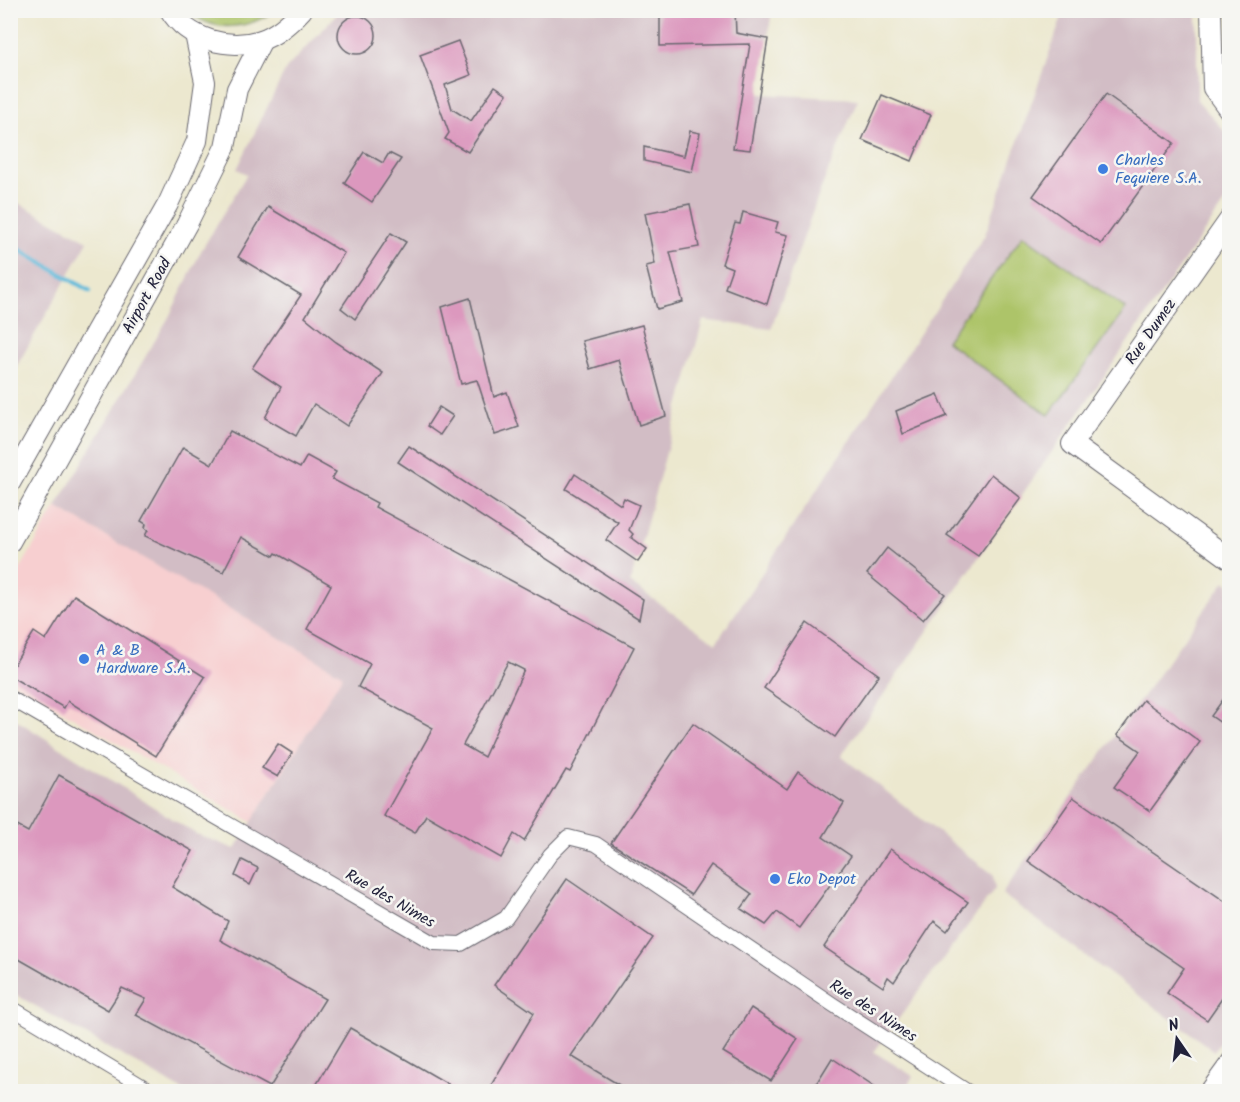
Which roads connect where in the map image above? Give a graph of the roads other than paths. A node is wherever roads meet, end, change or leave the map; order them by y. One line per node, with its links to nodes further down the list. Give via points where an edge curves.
1 (170, 10): 4 (main road, via 174,18)
2 (302, 10): 5 (main road, via 284,28)
3 (1211, 10): 6 (main road, via 1214,88)
4 (195, 34): 5 (main road, via 217,43 240,45); 8 (main road, Airport Road, via 205,82 197,141 168,204)
5 (262, 40): 9 (main road, Airport Road, via 237,89 225,147 187,224)
6 (1230, 111)
7 (1230, 219): 10 (main road, Rue Dumez, via 1072,444)
8 (10, 483)
9 (10, 542)
10 (1230, 560)
11 (10, 698): 17 (street, Rue des Nimes, via 434,944 461,944 506,918 550,855 568,837 596,844)
12 (10, 1007): 16 (street)
13 (1230, 1059): 14 (street)
14 (1215, 1080): 15 (street); 18 (street)
15 (1230, 1088)
16 (152, 1092)
17 (968, 1092)
18 (1206, 1092)

